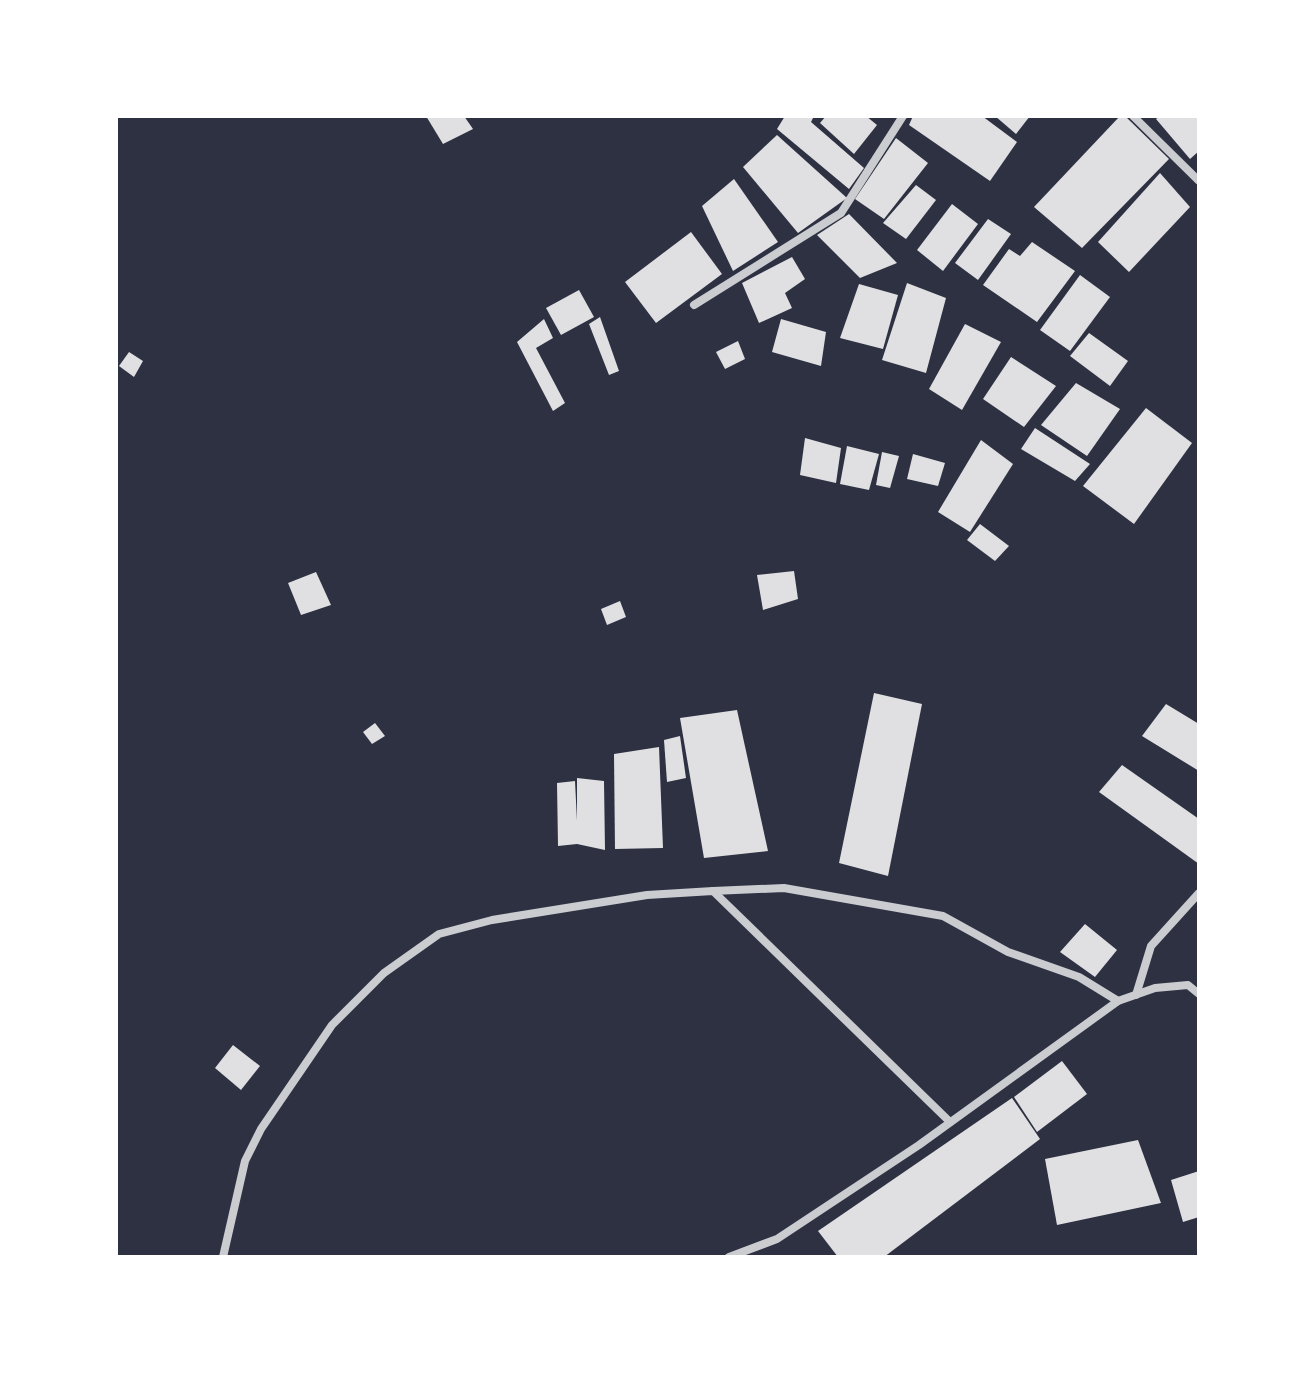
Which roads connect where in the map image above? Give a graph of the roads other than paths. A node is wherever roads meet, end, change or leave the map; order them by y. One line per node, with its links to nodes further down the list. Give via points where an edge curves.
1 (903, 116): 4 (street, via 841,213)
2 (1133, 116): 3 (street)
3 (1199, 181)
4 (694, 305)
5 (713, 891): 9 (street, via 784,888 943,916 1008,952 1079,977); 10 (street); 11 (street, via 647,895 492,920 439,934 384,973 332,1025 261,1129 245,1161)
6 (1199, 893): 8 (street, via 1151,946)
7 (1199, 994): 8 (street, via 1188,985)
8 (1136, 995): 9 (street)
9 (1118, 1001): 10 (street)
10 (950, 1122): 12 (street, via 777,1239)
11 (223, 1257)
12 (729, 1257)

